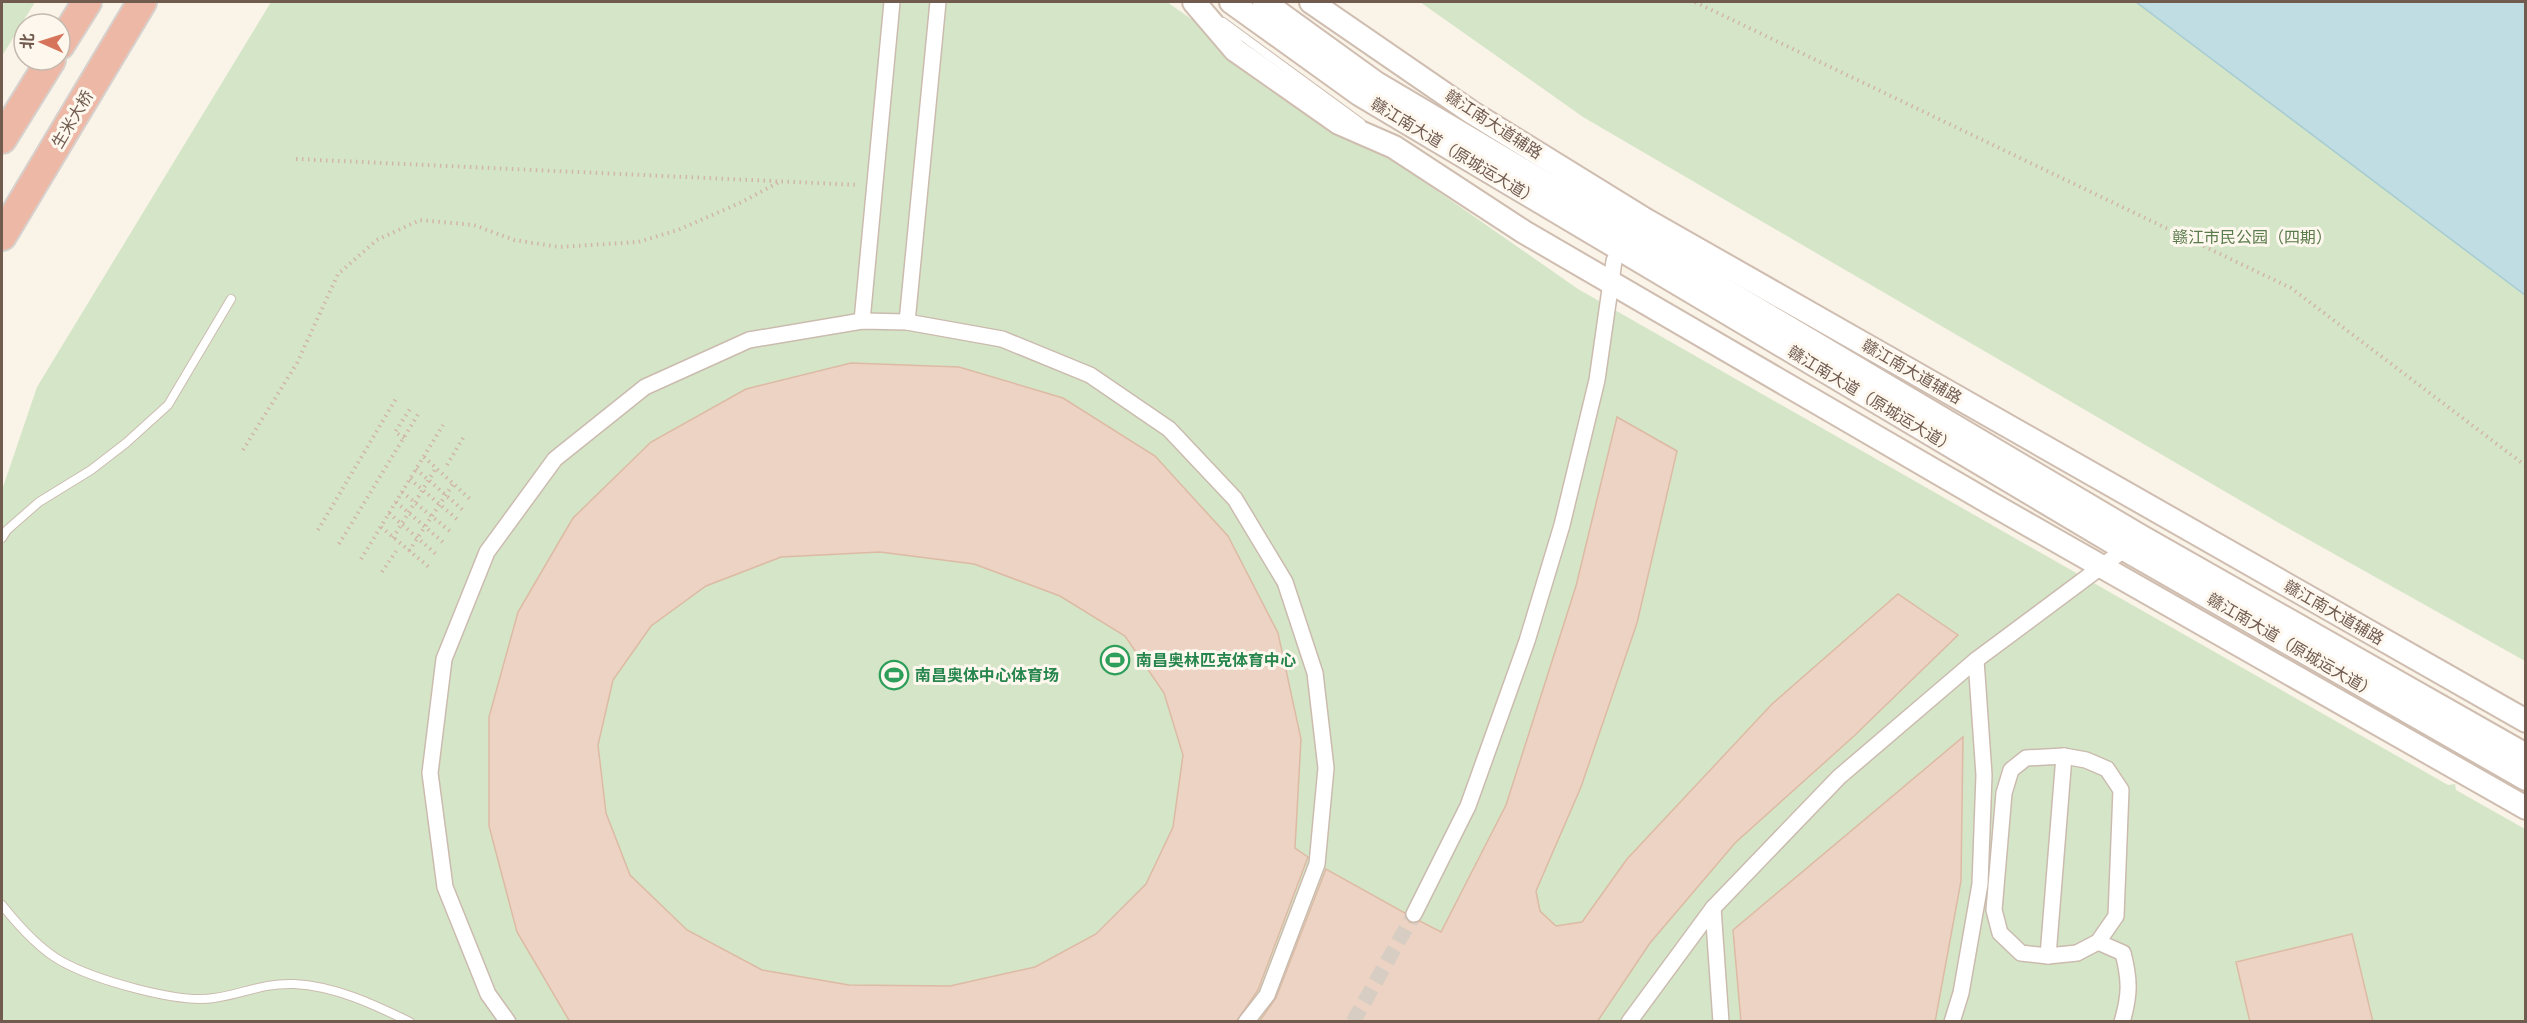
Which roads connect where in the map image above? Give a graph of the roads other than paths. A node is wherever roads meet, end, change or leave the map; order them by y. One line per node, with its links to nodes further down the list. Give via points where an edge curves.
1 (87, 2): 9 (highway)
2 (142, 2): 12 (highway, 生米大桥)
3 (892, 2): 16 (street)
4 (938, 2): 17 (street)
5 (1195, 2): 14 (street, via 1235,50 1339,123 1394,147)
6 (1231, 2): 13 (street, 赣江南大道（原城运大道）, via 1359,94)
7 (1264, 2): 13 (street, 赣江南大道（原城运大道）, via 1376,83)
8 (1311, 2): 22 (street, 赣江南大道辅路, via 1471,112 1647,220)
9 (72, 26)
10 (44, 72): 11 (highway)
11 (2, 139)
12 (2, 236)
13 (1624, 240): 14 (street, via 1614,261); 19 (street, 赣江南大道（原城运大道）)
14 (1611, 283): 20 (street); 33 (street, via 1598,380 1562,525 1527,641 1468,806)
15 (231, 299): 18 (lane, via 168,405 91,470 39,502)
16 (862, 321): 17 (street); 37 (street, via 749,340 645,387 555,459 487,552 444,659 430,773 445,887 488,994)
17 (907, 322): 38 (street, via 1002,339 1090,375 1160,422 1235,499 1285,582 1315,673 1326,768 1317,864 1267,995)
18 (2, 538)
19 (2133, 543): 20 (street); 23 (street, 赣江南大道（原城运大道）); 26 (street, 赣江南大道（原城运大道）)
20 (2101, 566): 21 (street); 28 (street)
21 (1976, 660): 25 (street); 32 (street, via 1839,777)
22 (2526, 721)
23 (2526, 755)
24 (2064, 756): 27 (street, via 2026,758 2011,770); 34 (street, via 2107,769 2121,790 2116,916); 35 (street)
25 (1984, 776): 27 (street); 29 (street)
26 (2526, 779)
27 (2004, 793): 30 (street)
28 (2526, 808)
29 (1980, 884): 30 (street); 41 (street, via 1961,993)
30 (1995, 890): 35 (street, via 1994,910 2000,933 2021,953)
31 (2, 905): 36 (lane, via 18,926 58,960 131,987 177,997 213,999 260,986 331,988)
32 (1713, 908): 39 (street); 40 (street)
33 (1414, 914)
34 (2098, 942): 35 (street, via 2078,952); 42 (street, via 2122,953 2129,977)
35 (2048, 956)
36 (410, 1022)
37 (508, 1022)
38 (1246, 1022)
39 (1629, 1022)
40 (1721, 1022)
41 (1952, 1022)
42 (2122, 1022)

